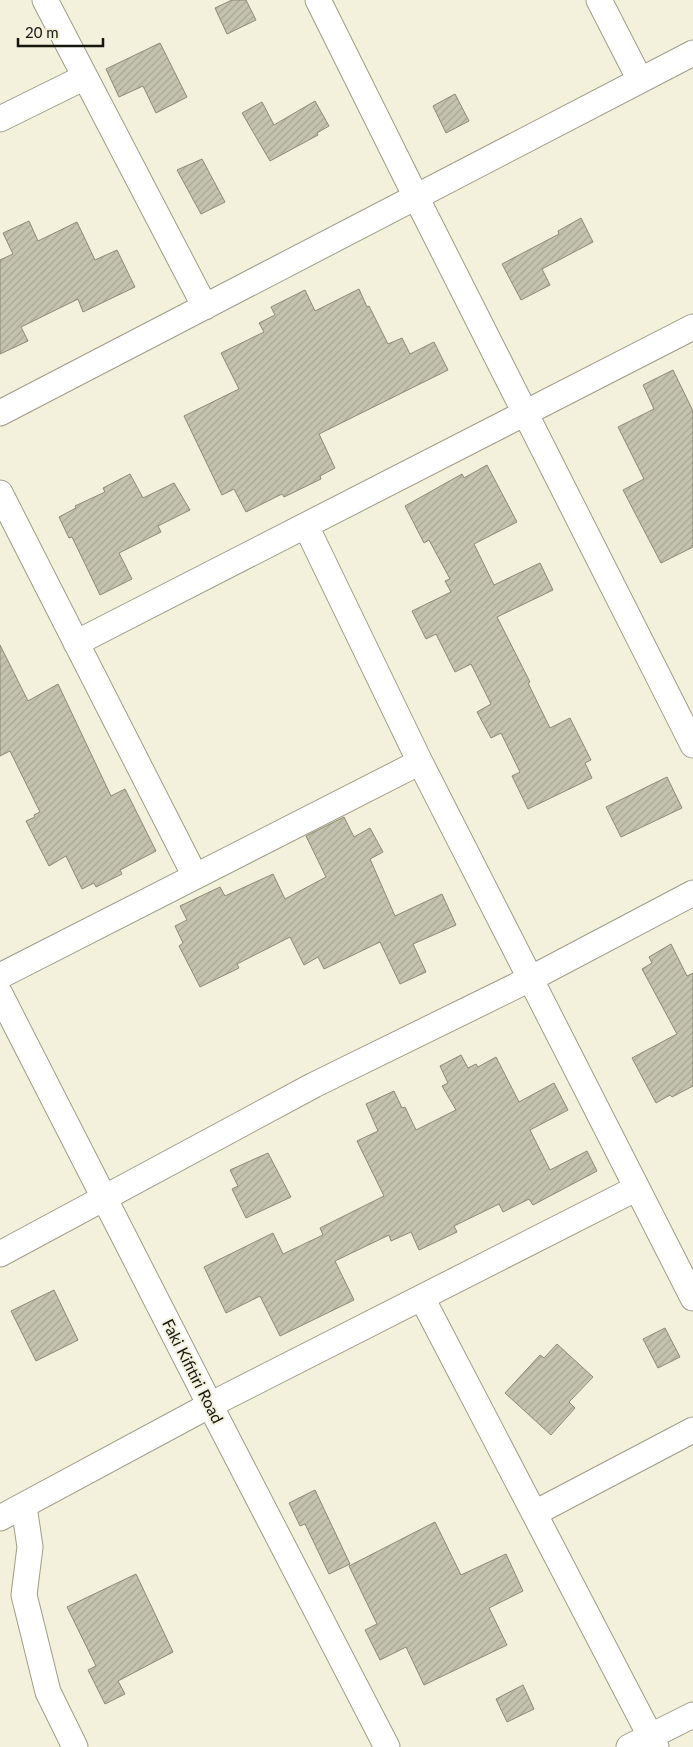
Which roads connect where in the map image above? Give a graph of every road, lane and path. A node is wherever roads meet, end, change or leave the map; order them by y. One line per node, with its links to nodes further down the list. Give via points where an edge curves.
1 (45, 0): 5 (street)
2 (318, 0): 8 (street)
3 (599, 0): 6 (street)
4 (693, 52): 6 (street)
5 (85, 78): 7 (street); 9 (street)
6 (640, 80): 8 (street)
7 (0, 119)
8 (416, 197): 9 (street); 12 (street)
9 (205, 307): 11 (street)
10 (693, 327): 12 (street)
11 (0, 413)
12 (525, 413): 14 (street); 16 (street)
13 (0, 493): 15 (street)
14 (306, 526): 15 (street); 17 (street)
15 (76, 643): 18 (street)
16 (693, 745)
17 (420, 762): 18 (street); 21 (street)
18 (195, 876): 20 (street)
19 (693, 893): 21 (street)
20 (0, 976)
21 (530, 979): 23 (street); 24 (street, via 314,1085)
22 (0, 994): 24 (street, Faki Kifitiri Road)
23 (636, 1188): 26 (street); 27 (street)
24 (105, 1196): 25 (street); 28 (street, Faki Kifitiri Road)
25 (0, 1254)
26 (422, 1298): 28 (street); 31 (street)
27 (693, 1298)
28 (210, 1406): 30 (street); 36 (street, Faki Kifitiri Road)
29 (693, 1430): 31 (street)
30 (24, 1506): 32 (street); 35 (street, via 30,1547 24,1595 48,1692)
31 (535, 1513): 34 (street)
32 (0, 1518)
33 (693, 1715): 34 (street)
34 (645, 1743)
35 (75, 1747)
36 (387, 1747)

